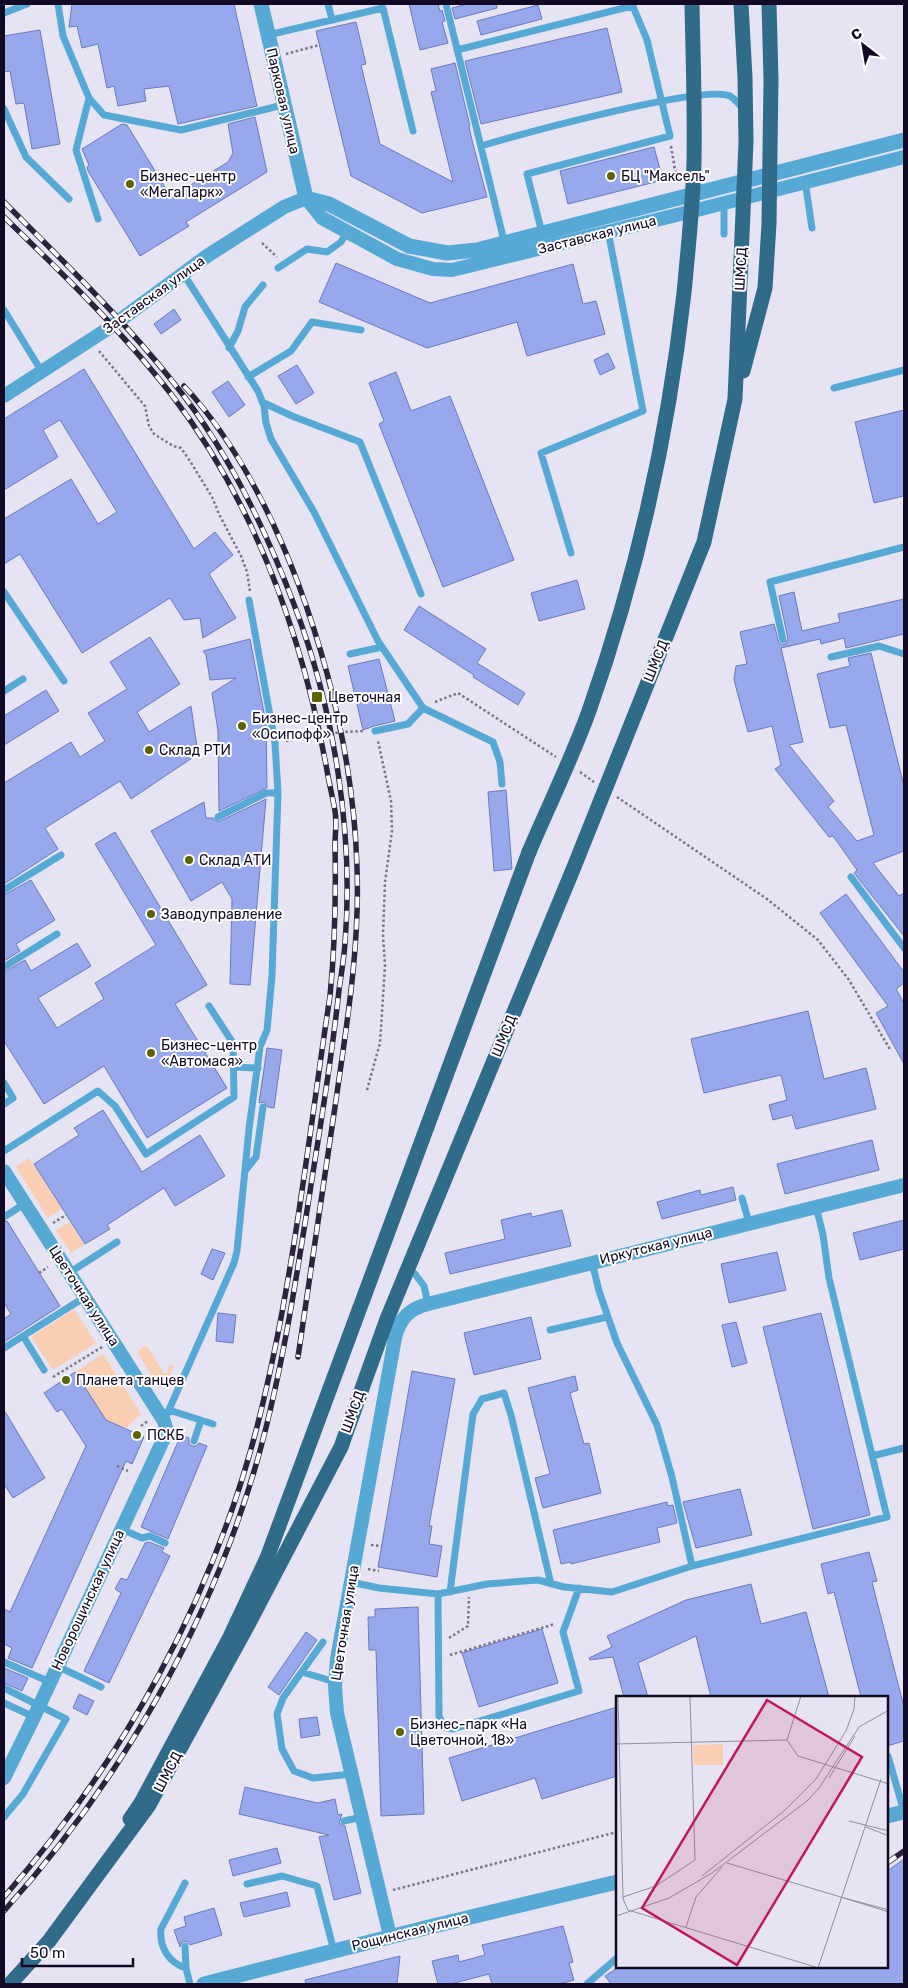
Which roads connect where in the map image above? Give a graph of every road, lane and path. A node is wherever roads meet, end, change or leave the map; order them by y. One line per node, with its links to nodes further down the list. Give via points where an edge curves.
1 (27, 4): 10 (lane)
2 (58, 4): 16 (lane, via 63,36)
3 (261, 4): 12 (street, Парковая улица)
4 (328, 4): 11 (lane)
5 (446, 4): 14 (lane)
6 (692, 4): 178 (main road, ШМСД, bridge, via 694,162 690,235 677,351 662,443 642,534 618,624 588,712 529,852 267,1558 230,1637 141,1803 45,1935)
7 (741, 4): 55 (main road, ШМСД, bridge, via 746,142)
8 (769, 4): 55 (main road, bridge, via 769,224 765,288)
9 (632, 5): 14 (lane); 17 (lane, via 647,40)
10 (4, 13)
11 (332, 20): 12 (lane); 20 (lane, via 383,8)
12 (268, 36): 18 (street, Парковая улица)
13 (319, 46): 15 (path)
14 (457, 50): 23 (lane)
15 (284, 54)
16 (89, 98): 18 (lane, via 104,115 181,130); 33 (lane, via 76,150)
17 (662, 102): 21 (lane); 23 (lane); 26 (lane, via 707,94 730,96 748,113)
18 (284, 105): 29 (street, Парковая улица)
19 (4, 109): 30 (lane, via 26,157)
20 (413, 131)
21 (670, 136): 27 (path); 36 (lane, via 527,174)
22 (904, 140): 25 (street, Заставская улица)
23 (481, 146): 39 (lane)
24 (904, 156): 28 (street, Заставская улица)
25 (803, 166): 26 (street, Заставская улица); 28 (lane)
26 (746, 181): 32 (street, Заставская улица)
27 (677, 182)
28 (805, 182): 31 (street, Заставская улица); 34 (lane)
29 (306, 198): 35 (street, Заставская улица, via 322,218); 39 (street, Заставская улица, via 329,204 395,240 425,250 460,253); 44 (street, Заставская улица, via 284,207)
30 (69, 199)
31 (724, 203): 37 (street, Заставская улица); 38 (lane)
32 (605, 216): 36 (street, Заставская улица); 37 (lane)
33 (98, 219)
34 (812, 228)
35 (346, 232): 42 (street, Заставская улица, via 397,259 433,269 452,270); 43 (lane, via 341,242 327,252 306,249)
36 (542, 232): 39 (street, Заставская улица); 41 (lane)
37 (609, 232): 41 (street, Заставская улица); 58 (lane, via 643,411 541,453)
38 (724, 234)
39 (504, 242): 42 (lane)
40 (262, 243): 43 (path)
41 (546, 248): 42 (street, Заставская улица)
42 (508, 258)
43 (281, 266)
44 (183, 274): 48 (lane); 51 (street, Заставская улица)
45 (263, 285): 48 (lane, via 245,308)
46 (4, 310): 51 (lane)
47 (360, 330): 52 (lane, via 312,322 291,351)
48 (229, 348): 52 (lane)
49 (99, 351): 61 (path, via 145,406 154,434 181,448 203,483 241,556 250,585)
50 (904, 370): 53 (lane)
51 (42, 372): 54 (street, Заставская улица)
52 (248, 377): 56 (lane)
53 (834, 388)
54 (4, 396)
55 (736, 400): 179 (main road, ШМСД, bridge, via 704,542 387,1318 341,1446 150,1805 49,1941)
56 (262, 402): 60 (lane, via 360,442); 63 (lane, via 268,430 276,447 314,512)
57 (904, 547): 62 (lane, via 770,582)
58 (571, 553)
59 (4, 592): 68 (lane)
60 (421, 594)
61 (249, 600): 78 (lane, via 275,743)
62 (783, 640)
63 (382, 648): 64 (lane); 70 (lane)
64 (350, 654)
65 (904, 654): 66 (lane, via 879,646)
66 (831, 658)
67 (23, 679): 69 (lane)
68 (64, 682)
69 (4, 691)
70 (423, 708): 71 (lane, via 408,724); 74 (path, via 458,692); 76 (lane, via 494,742)
71 (375, 731): 92 (path, via 392,801 392,831 385,882 385,966 380,1043)
72 (354, 732): 73 (path)
73 (296, 740)
74 (559, 759)
75 (574, 768): 77 (path)
76 (502, 784)
77 (598, 784)
78 (278, 793): 80 (lane, via 266,793); 90 (lane, via 272,976)
79 (614, 795): 88 (path, via 767,899 818,940 849,980)
80 (218, 817)
81 (61, 855): 83 (lane)
82 (851, 877): 85 (lane)
83 (4, 890)
84 (57, 934): 86 (lane)
85 (904, 948)
86 (4, 967)
87 (209, 1006): 89 (lane, via 233,1043)
88 (891, 1051)
89 (234, 1067): 90 (lane); 95 (lane, via 234,1097 146,1154 115,1106 98,1091)
90 (258, 1068): 97 (lane)
91 (4, 1083): 93 (lane, via 13,1098)
92 (367, 1090)
93 (4, 1104)
94 (263, 1107): 97 (lane, via 256,1158)
95 (4, 1151)
96 (4, 1171): 100 (street, Цветочная улица)
97 (245, 1171): 122 (lane, via 234,1263)
98 (904, 1185): 101 (street, Иркутская улица)
99 (742, 1198): 104 (lane)
100 (24, 1204): 103 (lane); 109 (street, Цветочная улица)
101 (816, 1206): 104 (street, Иркутская улица); 129 (lane, via 829,1278)
102 (66, 1215): 105 (path)
103 (4, 1217)
104 (749, 1223): 107 (street, Иркутская улица)
105 (50, 1225)
106 (117, 1242): 109 (lane)
107 (592, 1262): 113 (street, Иркутская улица); 115 (lane)
108 (50, 1266): 110 (path)
109 (69, 1272): 112 (street, Цветочная улица)
110 (39, 1273)
111 (415, 1274): 113 (lane, via 424,1286)
112 (84, 1297): 117 (lane); 122 (street, Цветочная улица)
113 (428, 1304): 114 (street, Иркутская улица)
114 (410, 1311): 141 (street, Цветочная улица, via 396,1332)
115 (607, 1317): 116 (lane); 138 (lane, via 657,1425)
116 (550, 1330)
117 (23, 1336): 119 (lane); 120 (lane)
118 (102, 1347): 121 (path)
119 (4, 1348)
120 (44, 1370)
121 (52, 1378)
122 (166, 1416): 124 (lane); 132 (street, Новорощинская улица, via 164,1436)
123 (149, 1420): 126 (path)
124 (201, 1420): 125 (lane); 127 (lane)
125 (213, 1424)
126 (141, 1426)
127 (194, 1441)
128 (904, 1448): 129 (lane)
129 (872, 1456): 138 (lane, via 887,1517)
130 (117, 1466): 131 (path)
131 (128, 1471)
132 (121, 1529): 134 (lane); 152 (street, Новорощинская улица)
133 (146, 1530): 134 (lane)
134 (142, 1538): 135 (lane, via 150,1536)
135 (165, 1543)
136 (370, 1546): 137 (path)
137 (382, 1546)
138 (692, 1566): 144 (lane, via 612,1592)
139 (366, 1569): 140 (path)
140 (379, 1571)
141 (351, 1582): 146 (lane); 155 (street, Цветочная улица)
142 (551, 1584): 143 (lane, via 538,1580); 144 (lane); 145 (lane, via 504,1393 482,1399 473,1414)
143 (470, 1588): 145 (lane); 149 (path, via 468,1626)
144 (579, 1588): 147 (lane)
145 (450, 1592): 146 (lane)
146 (438, 1594): 149 (lane)
147 (568, 1620): 150 (path); 150 (lane, via 564,1632 579,1691 453,1729 444,1727 439,1716)
148 (323, 1642): 153 (lane)
149 (439, 1644): 150 (lane)
150 (439, 1658)
151 (4, 1662): 154 (lane)
152 (57, 1666): 154 (street, Новорощинская улица); 156 (lane)
153 (302, 1672): 155 (lane); 161 (lane, via 283,1698 277,1714 282,1749 294,1771 313,1778)
154 (50, 1682): 159 (street, Новорощинская улица)
155 (335, 1682): 161 (street, Цветочная улица, via 338,1713)
156 (101, 1687)
157 (4, 1688): 159 (lane)
158 (4, 1703): 159 (lane)
159 (37, 1711): 162 (street, Новорощинская улица); 165 (lane, via 66,1719 23,1794)
160 (888, 1756): 163 (lane)
161 (352, 1774): 166 (street, Цветочная улица)
162 (4, 1778)
163 (904, 1812): 164 (street)
164 (888, 1816)
165 (4, 1817)
166 (362, 1817): 167 (lane); 173 (street, Цветочная улица)
167 (344, 1821)
168 (616, 1832): 172 (path)
169 (616, 1882): 173 (street, Рощинская улица)
170 (185, 1883): 177 (lane, via 160,1936 171,1960)
171 (247, 1884): 175 (lane, via 282,1876 317,1886)
172 (393, 1890)
173 (390, 1936): 175 (street, Рощинская улица)
174 (185, 1946): 177 (lane)
175 (334, 1951): 181 (street, Рощинская улица)
176 (616, 1959): 182 (lane)
177 (186, 1968): 180 (lane)
178 (4, 1983)
179 (10, 1984)
180 (190, 1984)
181 (204, 1984)
182 (587, 1984)

